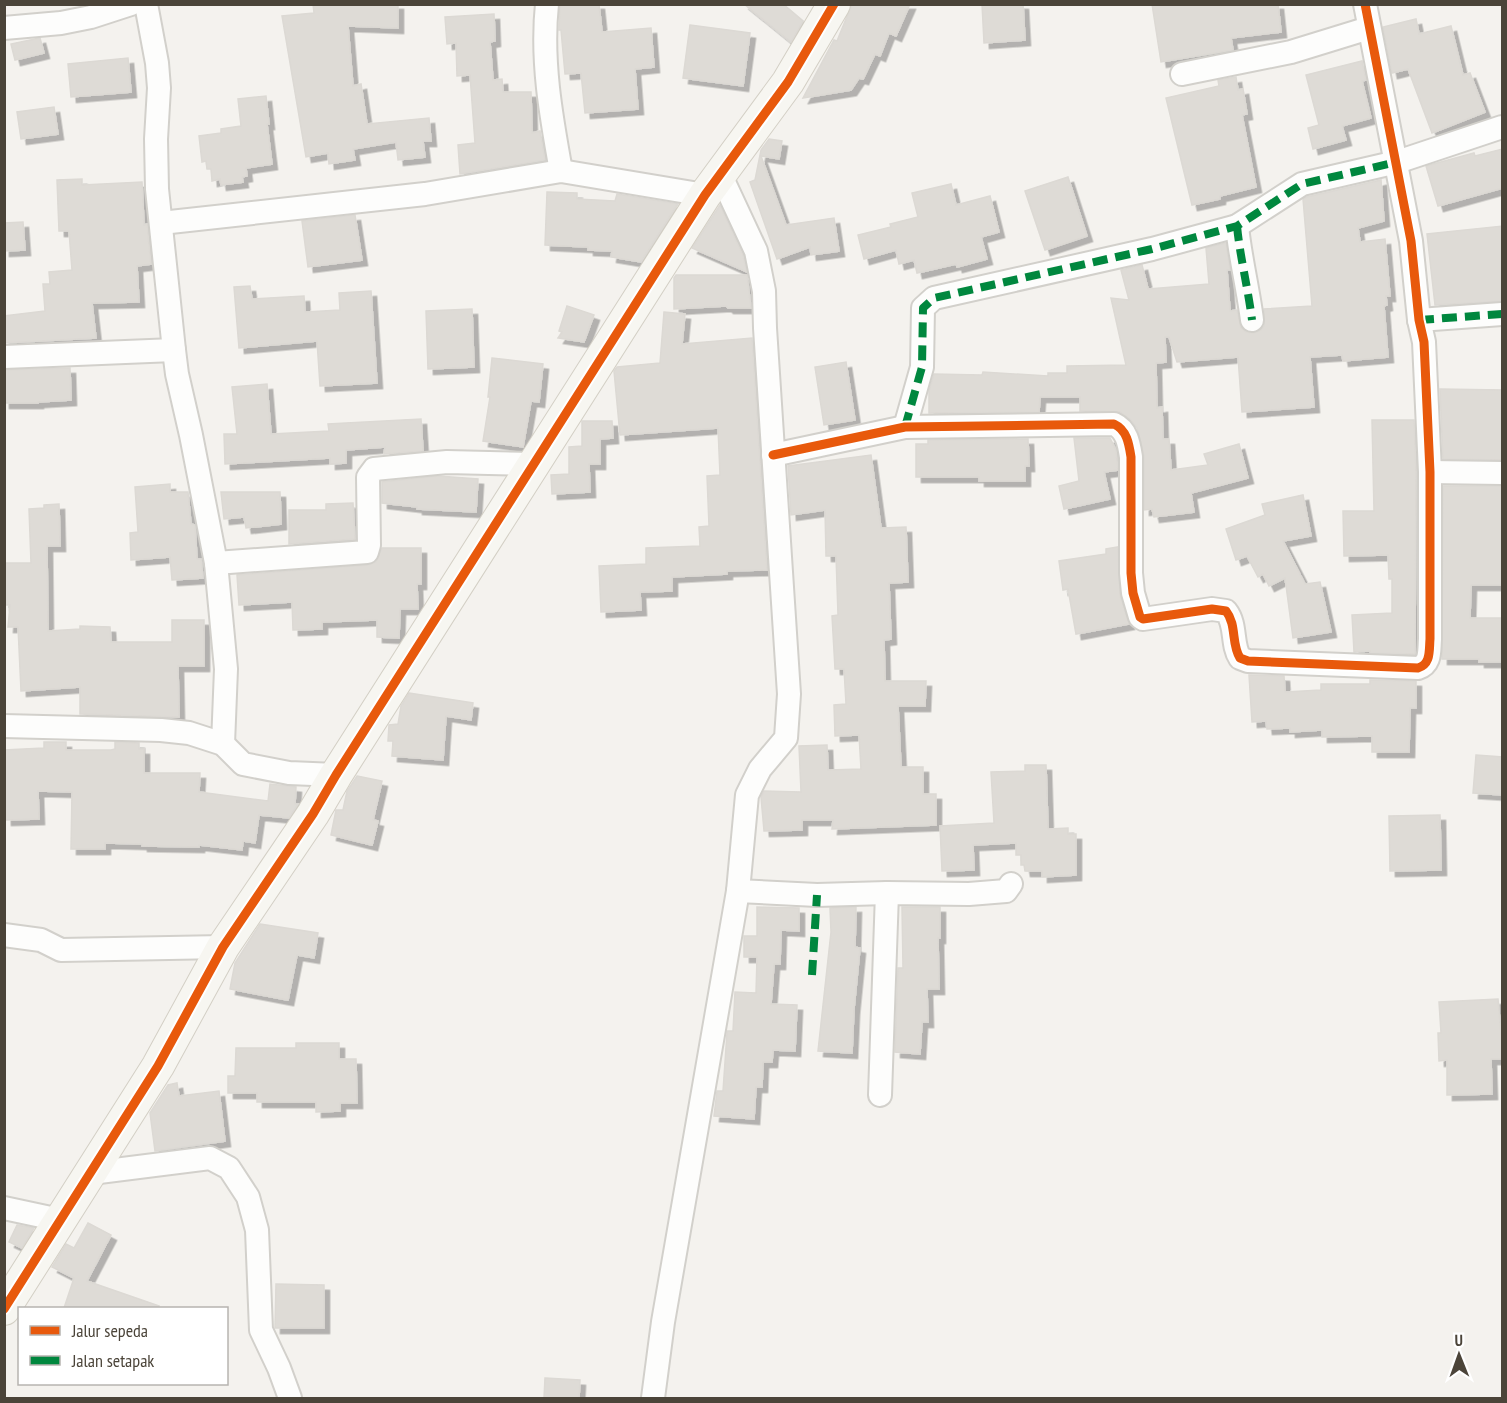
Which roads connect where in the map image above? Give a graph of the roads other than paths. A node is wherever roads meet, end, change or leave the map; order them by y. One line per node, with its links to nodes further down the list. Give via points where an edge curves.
1 (131, 4): 6 (street, via 61,23)
2 (146, 4): 13 (street, via 159,88 156,139)
3 (548, 4): 11 (street, via 546,75)
4 (834, 4): 12 (street, via 788,82)
5 (1365, 4): 7 (street)
6 (4, 28)
7 (1369, 28): 8 (street, via 1291,52); 10 (street)
8 (1182, 74)
9 (1503, 127): 10 (street)
10 (1397, 162): 14 (street, via 1302,184); 17 (street)
11 (561, 171): 12 (street); 13 (street, via 425,194)
12 (713, 186): 21 (street, via 756,251 764,291); 22 (street)
13 (161, 223): 18 (street)
14 (1237, 225): 16 (street); 20 (street, via 1152,249 934,298 923,308 922,367)
15 (1503, 314): 17 (street)
16 (1252, 320)
17 (1419, 320): 23 (street, via 1424,342)
18 (174, 350): 19 (street); 25 (street)
19 (4, 357)
20 (905, 427): 21 (street); 23 (street, via 1119,426 1128,440 1131,457 1131,573 1138,614 1143,619 1212,609 1226,611 1231,618 1235,651 1248,661 1425,666 1430,639)
21 (773, 455): 30 (street, via 789,694 786,738 760,769 747,795)
22 (534, 464): 25 (street, via 447,462 374,469 368,477 367,552); 28 (street)
23 (1431, 472): 24 (street)
24 (1503, 473)
25 (216, 563): 27 (street, via 226,669)
26 (4, 726): 27 (street, via 161,730 189,733)
27 (223, 744): 28 (street, via 243,764 289,773)
28 (336, 774): 33 (street, via 314,814)
29 (1011, 884): 31 (street, via 1005,891 969,894)
30 (738, 891): 31 (street); 40 (street)
31 (887, 893): 34 (street)
32 (4, 935): 33 (street, via 41,940 61,950)
33 (224, 947): 35 (street, via 158,1066)
34 (880, 1095)
35 (91, 1173): 37 (street); 39 (street, via 210,1158 229,1168 248,1197 257,1230 261,1330)
36 (4, 1208): 37 (street)
37 (60, 1220): 38 (street)
38 (4, 1309)
39 (290, 1398)
40 (653, 1398)

